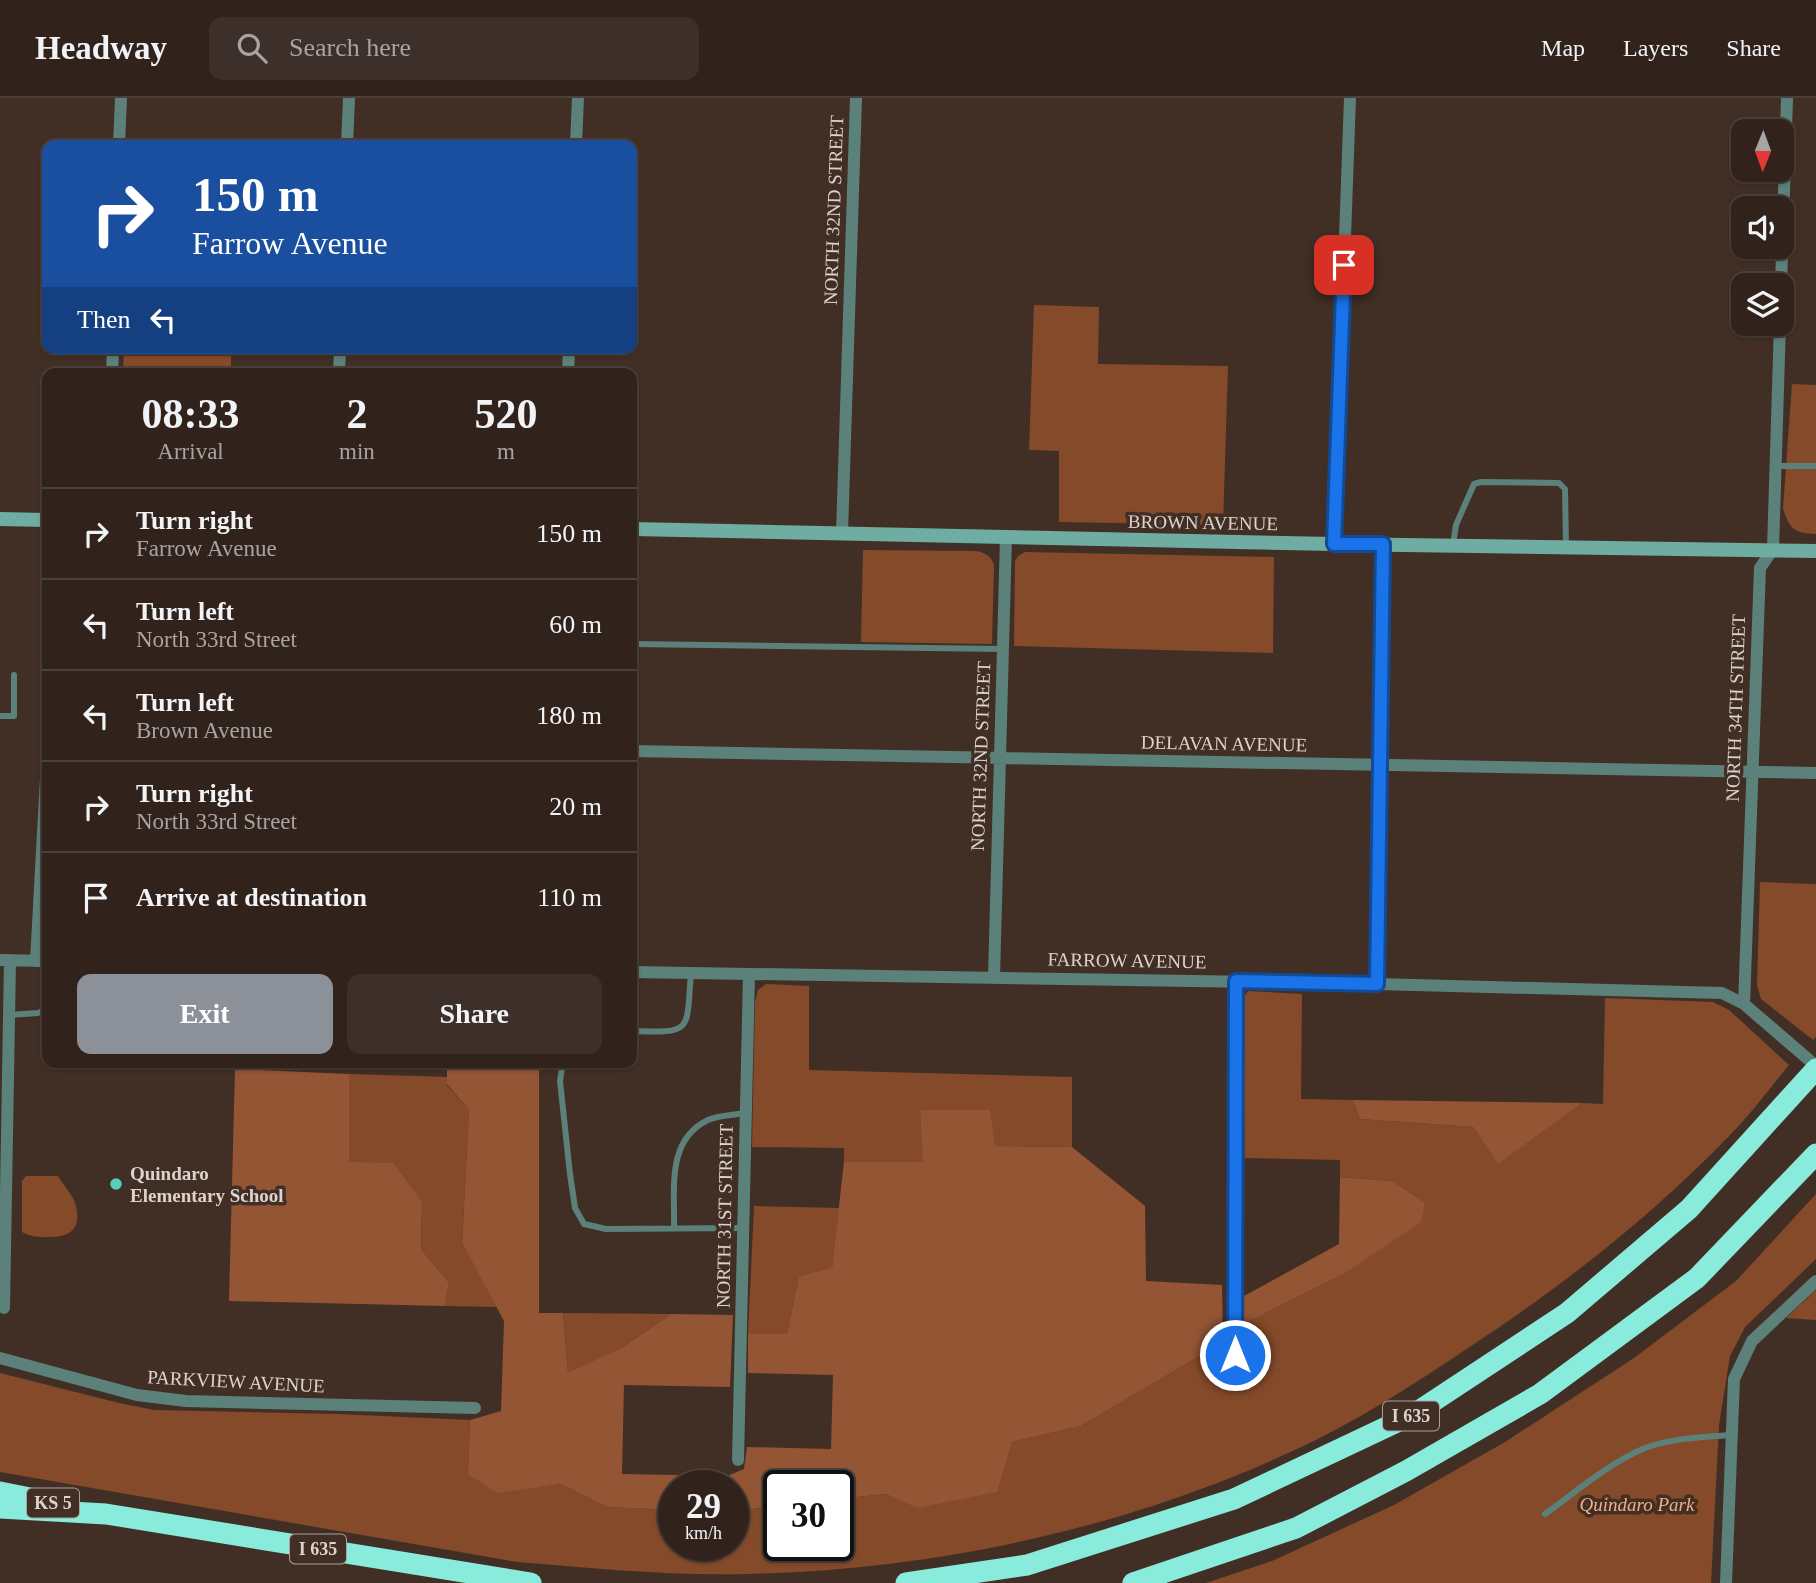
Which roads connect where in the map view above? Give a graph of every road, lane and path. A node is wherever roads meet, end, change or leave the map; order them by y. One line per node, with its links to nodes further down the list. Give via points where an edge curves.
1 (121, 98): 7 (street)
2 (349, 98): 8 (street)
3 (578, 98): 9 (street)
4 (856, 98): 17 (street, NORTH 32ND STREET)
5 (1350, 98): 19 (street)
6 (1787, 98): 10 (street)
7 (119, 140)
8 (347, 140)
9 (576, 140)
10 (1781, 273)
11 (1780, 336): 12 (street, NORTH 34TH STREET)
12 (1776, 466): 13 (lane); 23 (street, NORTH 34TH STREET)
13 (1816, 466)
14 (0, 519): 15 (main road)
15 (42, 520)
16 (637, 529): 17 (main road, BROWN AVENUE)
17 (842, 533): 18 (main road, BROWN AVENUE)
18 (1006, 537): 19 (main road, BROWN AVENUE); 26 (street, NORTH 32ND STREET)
19 (1334, 544): 20 (main road, BROWN AVENUE)
20 (1383, 544): 21 (main road, BROWN AVENUE); 31 (street)
21 (1453, 545): 22 (main road, BROWN AVENUE); 22 (lane, via 1471,488 1481,482 1563,486)
22 (1566, 546): 23 (main road, BROWN AVENUE)
23 (1773, 549): 24 (main road, BROWN AVENUE); 32 (street, NORTH 34TH STREET, via 1760,568)
24 (1816, 551)
25 (637, 644): 26 (lane)
26 (1002, 649): 30 (street, NORTH 32ND STREET)
27 (14, 675): 28 (lane, via 14,716)
28 (0, 716)
29 (637, 751): 30 (street, DELAVAN AVENUE)
30 (999, 758): 31 (street, DELAVAN AVENUE); 39 (street, NORTH 32ND STREET)
31 (1378, 765): 32 (street, DELAVAN AVENUE); 41 (street)
32 (1752, 772): 33 (street, DELAVAN AVENUE); 42 (street, NORTH 34TH STREET)
33 (1816, 773)
34 (5, 960): 35 (street); 44 (street)
35 (42, 961)
36 (637, 972): 37 (street, FARROW AVENUE)
37 (691, 973): 38 (street, FARROW AVENUE); 45 (lane, via 682,1027 673,1032)
38 (749, 974): 39 (street, FARROW AVENUE); 48 (street, NORTH 31ST STREET)
39 (994, 977): 40 (street, FARROW AVENUE)
40 (1236, 981): 41 (street, FARROW AVENUE); 55 (street)
41 (1377, 984): 42 (street, FARROW AVENUE, via 1722,993)
42 (1744, 1003): 47 (street)
43 (42, 1011): 44 (lane)
44 (9, 1015): 50 (street)
45 (637, 1031)
46 (562, 1068): 51 (lane, via 570,1174 575,1208 584,1224 607,1229)
47 (1816, 1068): 65 (highway, I 635, via 1689,1209 1567,1313 1414,1414 1234,1499 1027,1565)
48 (746, 1113): 51 (lane, via 709,1120 680,1146); 52 (street, NORTH 31ST STREET)
49 (1816, 1154): 66 (highway, I 635, via 1697,1278 1540,1394 1296,1528)
50 (3, 1172): 54 (street)
51 (674, 1228): 52 (lane)
52 (743, 1228): 59 (street, NORTH 31ST STREET)
53 (1816, 1281): 58 (street, via 1752,1341 1734,1379)
54 (4, 1308)
55 (1235, 1355)
56 (0, 1358): 57 (street, PARKVIEW AVENUE, via 137,1395 186,1401)
57 (475, 1409)
58 (1731, 1435): 63 (lane, via 1644,1448); 67 (street)
59 (738, 1460)
60 (0, 1492): 62 (highway, KS 5)
61 (0, 1507): 62 (highway, I 635)
62 (106, 1514): 64 (highway, I 635)
63 (1545, 1514)
64 (531, 1583)
65 (906, 1583)
66 (1133, 1583)
67 (1726, 1583)

